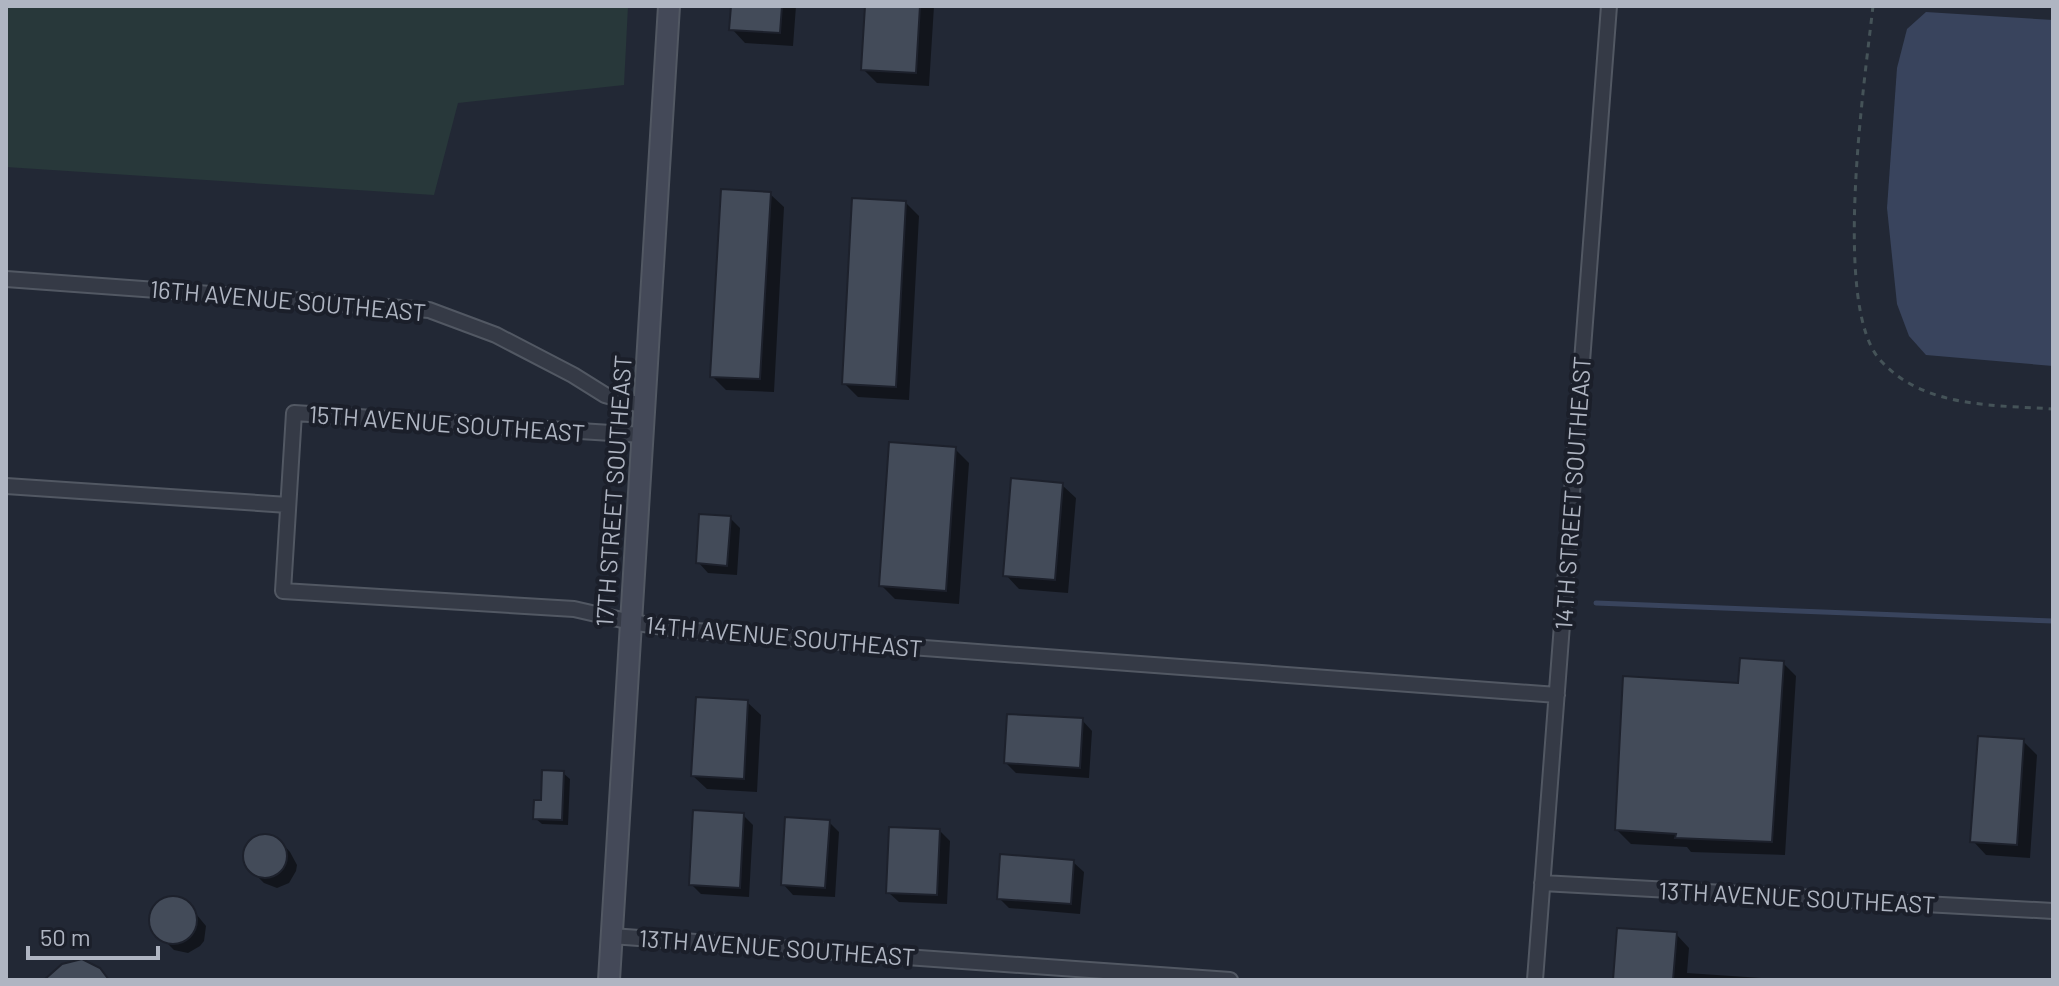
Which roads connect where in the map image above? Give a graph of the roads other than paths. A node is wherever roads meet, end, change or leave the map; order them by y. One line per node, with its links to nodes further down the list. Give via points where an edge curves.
1 (669, 6): 4 (street, 17TH STREET SOUTHEAST)
2 (1609, 6): 9 (street, 14TH STREET SOUTHEAST)
3 (6, 279): 4 (street, 16TH AVENUE SOUTHEAST, via 429,310 496,335 605,395)
4 (644, 406): 5 (street, 17TH STREET SOUTHEAST)
5 (643, 435): 7 (street, 15TH AVENUE SOUTHEAST, via 294,413); 8 (street, 17TH STREET SOUTHEAST)
6 (6, 486): 7 (street)
7 (288, 505): 8 (street, 14TH AVENUE SOUTHEAST, via 283,591 574,609)
8 (631, 622): 9 (street, 14TH AVENUE SOUTHEAST); 12 (street, 17TH STREET SOUTHEAST)
9 (1557, 695): 10 (street, 14TH STREET SOUTHEAST)
10 (1542, 883): 11 (street, 13TH AVENUE SOUTHEAST); 15 (street, 14TH STREET SOUTHEAST)
11 (2053, 911)
12 (611, 936): 13 (street, 17TH STREET SOUTHEAST); 14 (street, 13TH AVENUE SOUTHEAST)
13 (609, 980)
14 (1230, 980)
15 (1535, 980)

